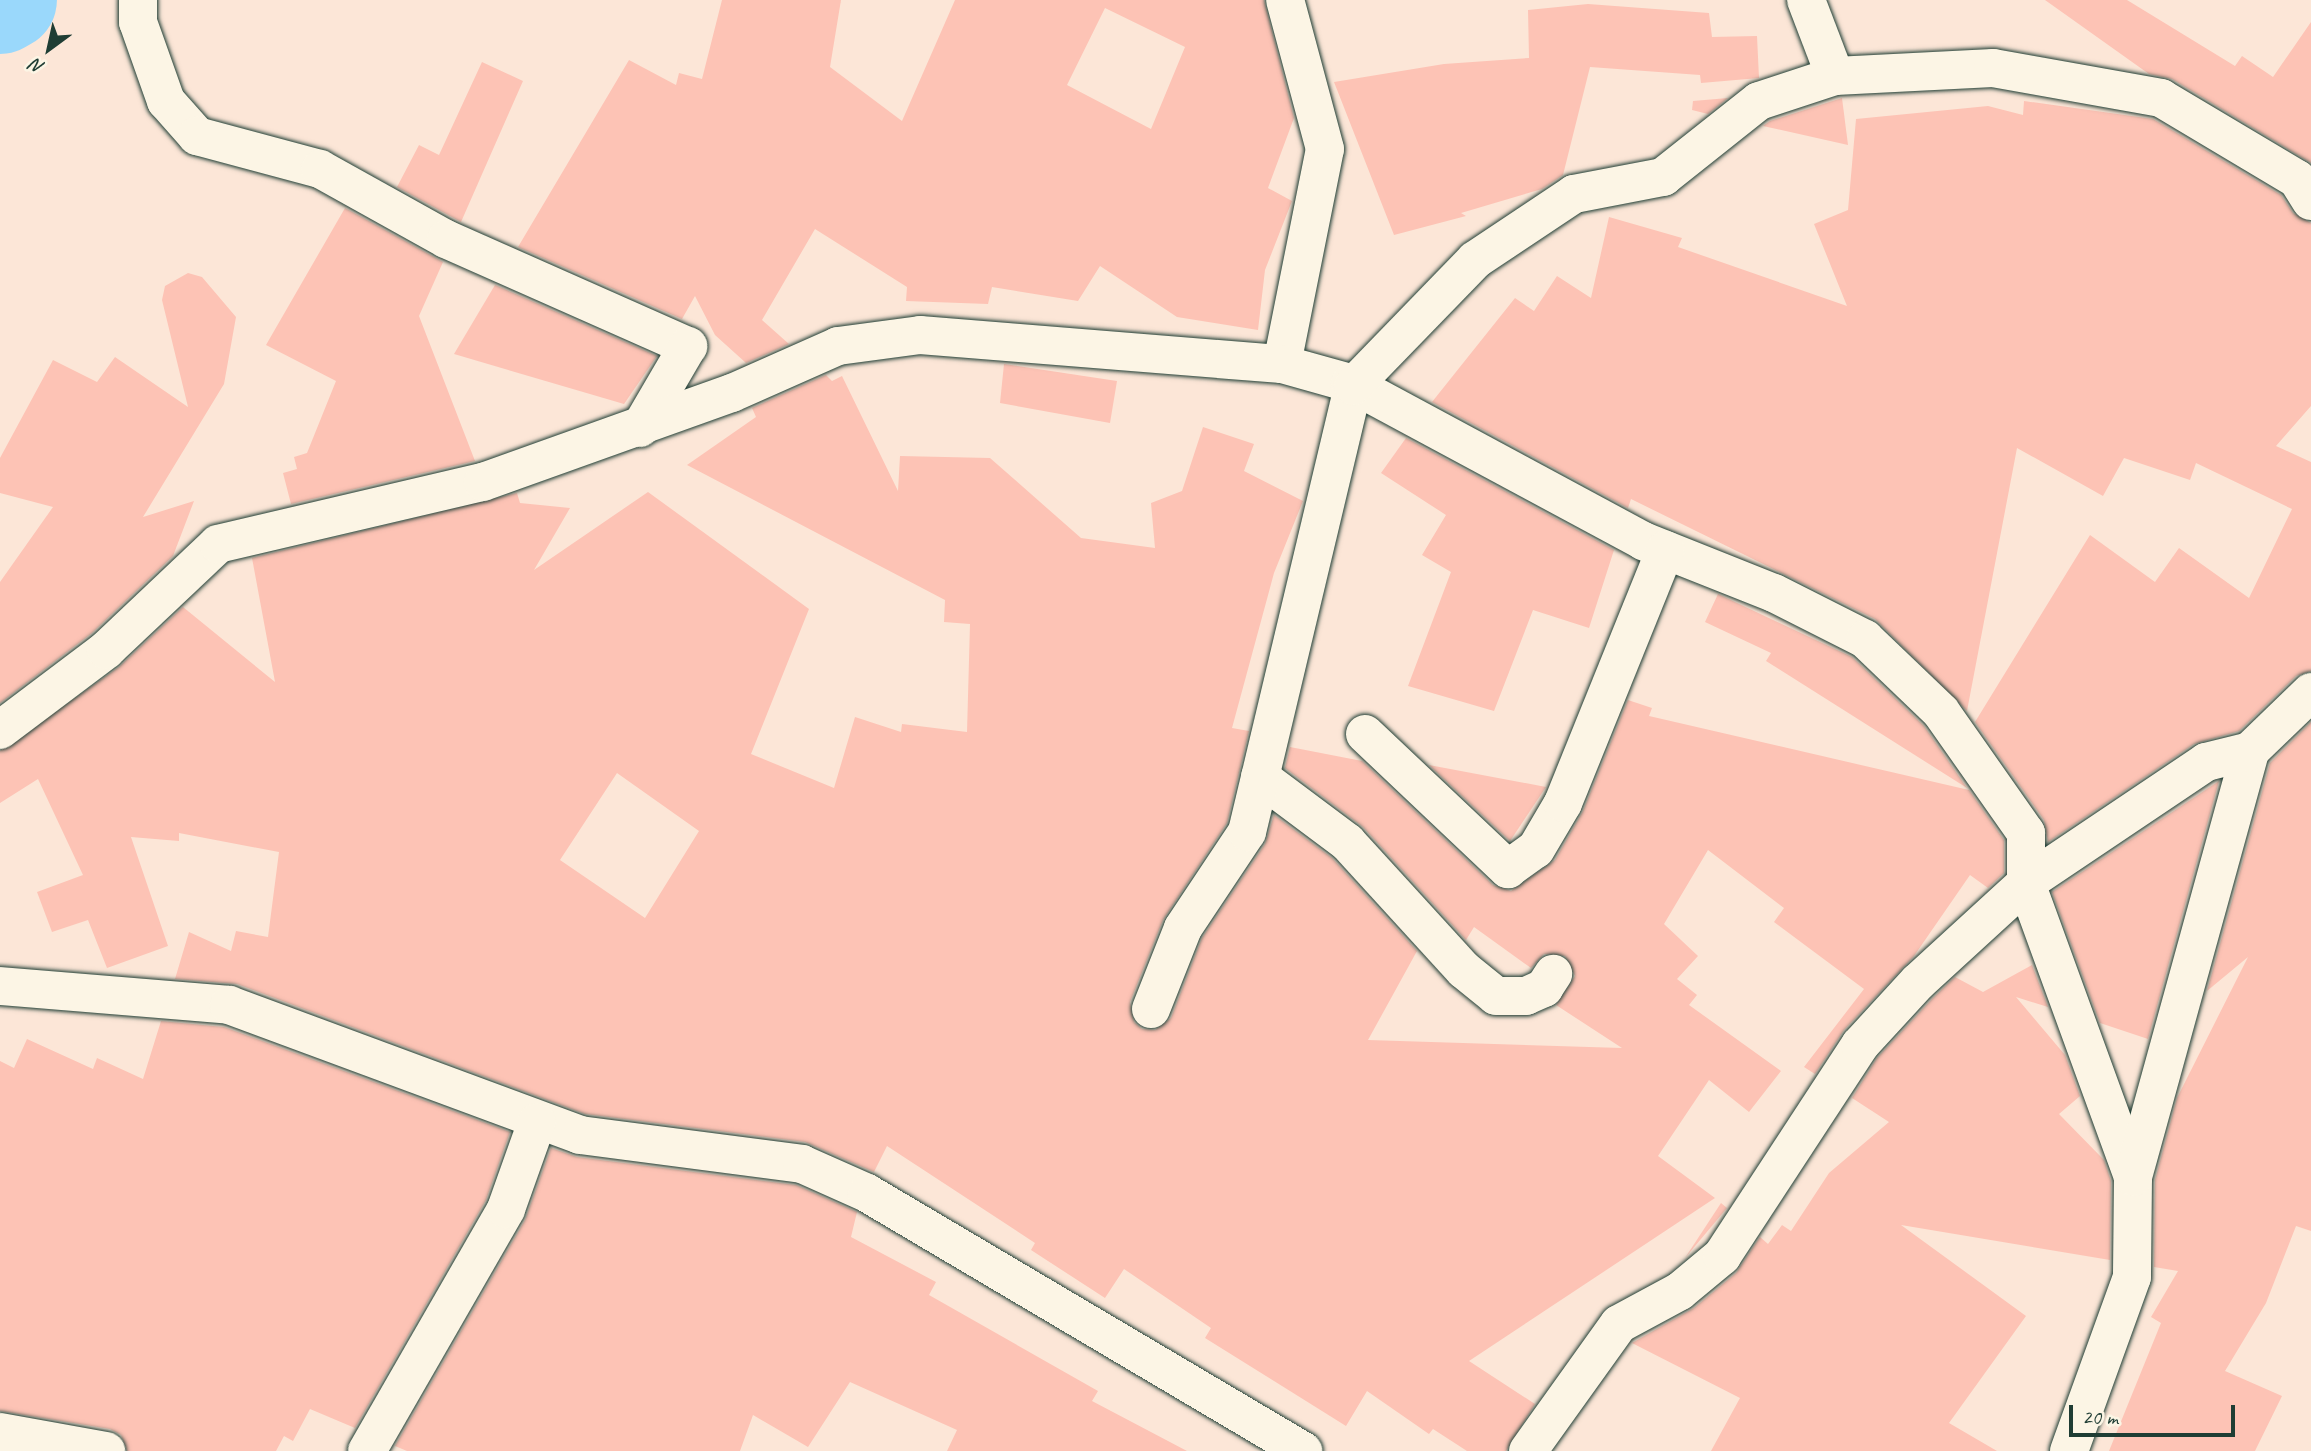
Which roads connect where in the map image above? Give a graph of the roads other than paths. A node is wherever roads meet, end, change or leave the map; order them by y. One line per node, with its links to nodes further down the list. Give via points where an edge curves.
1 (138, 0): 8 (street, via 138,22 166,101 197,136 320,169 446,239 688,346)
2 (1285, 0): 6 (street, via 1325,149)
3 (1806, 0): 4 (street)
4 (1835, 76): 5 (street, via 1993,68 2161,98 2297,179); 7 (street, via 1759,101 1663,177 1574,194 1475,260)
5 (2311, 201)
6 (1282, 364): 7 (street); 8 (street, via 919,335 838,345)
7 (1353, 386): 9 (street); 14 (street)
8 (640, 428): 11 (street, via 483,482 218,544 106,650)
9 (1665, 550): 12 (street, via 1563,803 1536,849 1508,869); 15 (street, via 1774,593 1865,639 1941,712 2026,833)
10 (2311, 692): 13 (street)
11 (0, 730)
12 (1365, 733)
13 (2250, 751): 15 (street, via 2206,762); 20 (street)
14 (1259, 776): 16 (street, via 1347,842 1464,971 1496,996 1526,996 1544,988); 18 (street, via 1247,832 1183,928)
15 (2026, 883): 20 (street); 26 (street, via 1918,982 1860,1045 1722,1256 1680,1291 1619,1325)
16 (1553, 974)
17 (0, 986): 19 (street, via 229,1005)
18 (1151, 1009)
19 (537, 1122): 22 (street, via 580,1135 802,1164 867,1194); 24 (street, via 506,1209)
20 (2133, 1177): 27 (street, via 2132,1276)
21 (0, 1432): 23 (street)
22 (1246, 1438): 25 (street)
23 (106, 1451)
24 (367, 1451)
25 (1303, 1451)
26 (1528, 1451)
27 (2069, 1451)

